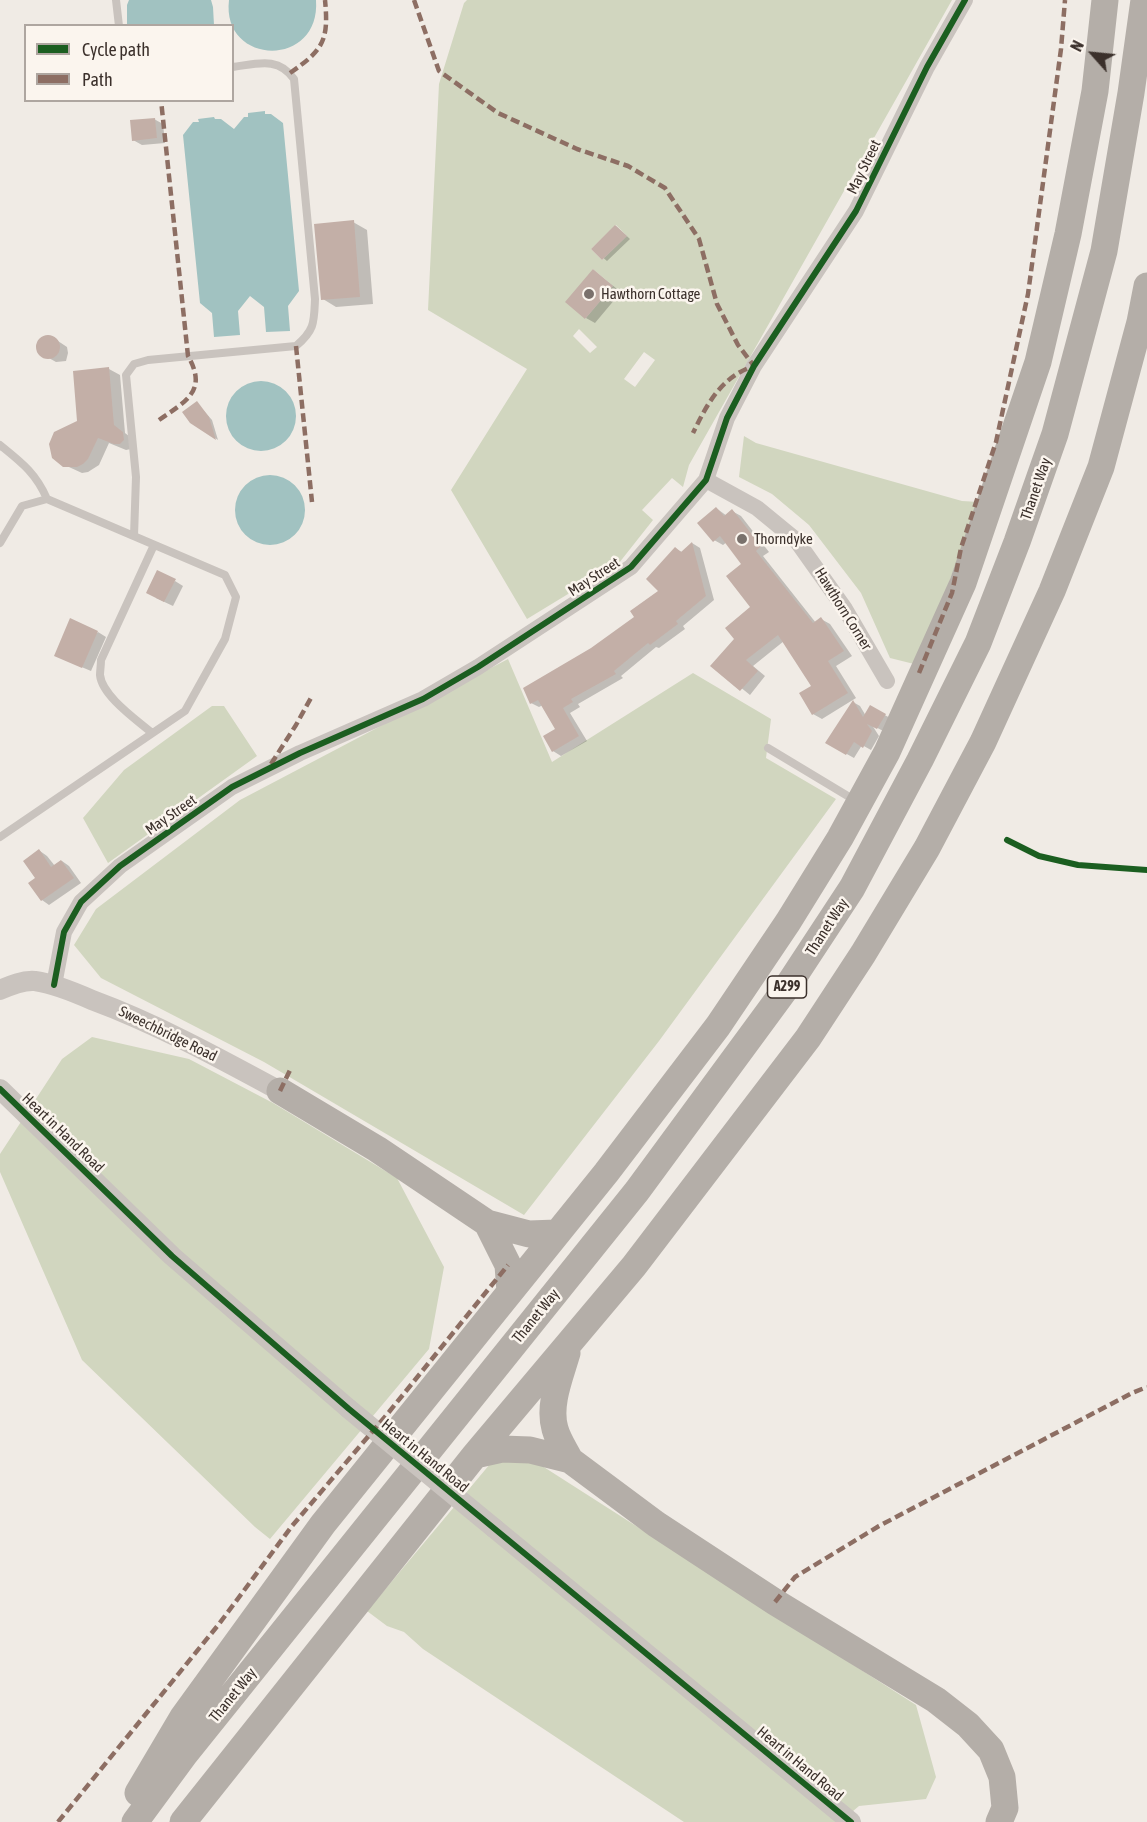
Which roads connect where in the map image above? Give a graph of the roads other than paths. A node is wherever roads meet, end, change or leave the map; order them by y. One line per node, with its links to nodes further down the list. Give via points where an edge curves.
1 (116, 0): 5 (lane)
2 (965, 0): 9 (street, May Street, via 927,67 856,211 754,366 728,418)
3 (1105, 0): 17 (highway, via 1095,91 1068,234 1038,362 963,583 905,713)
4 (1144, 0): 30 (highway, Thanet Way / A299, via 1104,251 1055,434 978,643 852,888 787,987 638,1191)
5 (119, 24)
6 (234, 67): 11 (lane, via 276,64 286,68 294,79 315,298 313,326 296,346 134,364 126,375 136,477)
7 (1147, 286): 26 (highway, via 1097,478 1052,591 983,742 927,848 808,1038 634,1266)
8 (0, 445): 10 (lane, via 40,482)
9 (706, 480): 14 (street, Hawthorn Corner, via 757,508 796,540 845,609); 19 (street, May Street, via 630,567 423,699 232,787 120,866 81,902 64,932)
10 (47, 499): 11 (lane); 12 (lane, via 22,506)
11 (134, 536): 13 (lane)
12 (0, 543)
13 (154, 545): 15 (lane, via 101,660 100,676 114,699); 15 (lane, via 225,575 236,597 225,639 184,711)
14 (887, 681)
15 (152, 733): 18 (lane)
16 (768, 748): 17 (lane)
17 (859, 802): 24 (highway, via 788,922 718,1026)
18 (0, 837)
19 (54, 985): 20 (street, via 33,981); 22 (street, Sweechbridge Road, via 119,1010)
20 (0, 990)
21 (0, 1089): 32 (street, Heart in Hand Road, bridge, via 172,1256 349,1409)
22 (279, 1091): 23 (highway, via 377,1149)
23 (487, 1224): 24 (highway, via 529,1234); 25 (highway, via 508,1265)
24 (557, 1233): 25 (highway)
25 (510, 1292): 29 (highway, via 323,1524 183,1717)
26 (571, 1341): 27 (highway); 28 (highway, via 552,1411 555,1430)
27 (475, 1455): 28 (highway, via 502,1449 530,1450); 31 (highway)
28 (570, 1460): 33 (highway, via 656,1524 936,1700 968,1725 991,1750 1002,1777 1005,1808)
29 (120, 1822)
30 (135, 1822)
31 (183, 1822)
32 (850, 1822)
33 (999, 1822)

